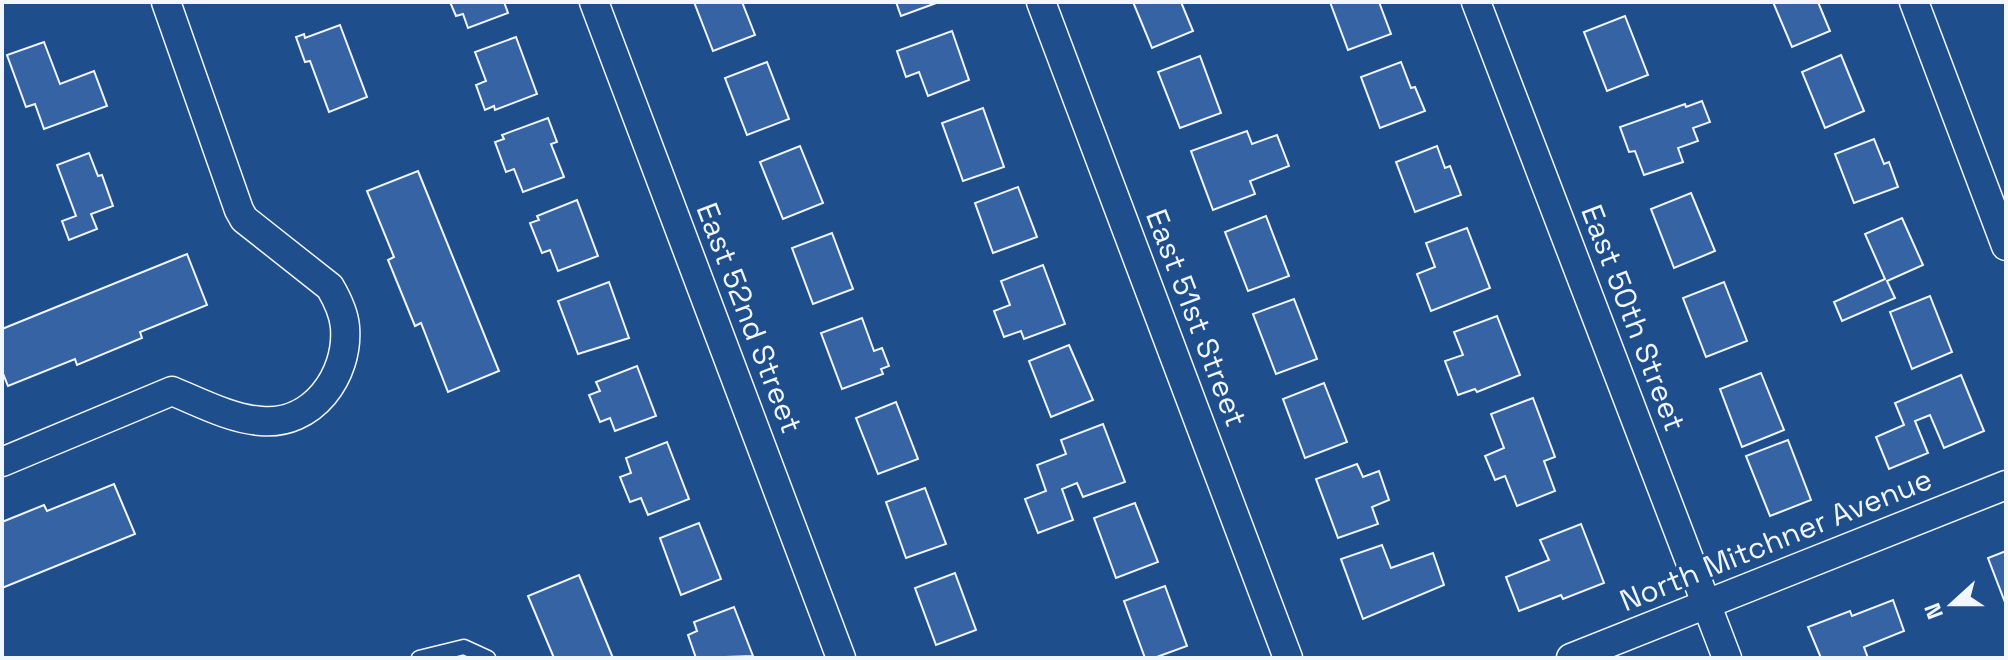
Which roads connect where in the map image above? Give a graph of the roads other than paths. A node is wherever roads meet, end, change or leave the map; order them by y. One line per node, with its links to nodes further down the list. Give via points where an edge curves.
1 (166, 2): 7 (street, via 244,219 330,287 345,328 338,373 321,398 296,417 259,421 172,391)
2 (594, 2): 12 (street, East 52nd Street)
3 (1041, 2): 13 (street, East 51st Street)
4 (1476, 2): 9 (street, East 50th Street)
5 (1914, 2): 6 (street)
6 (2006, 246)
7 (2, 462)
8 (2006, 485): 9 (street, North Mitchner Avenue)
9 (1706, 604): 14 (street, North Mitchner Avenue); 15 (street, East 50th Street)
10 (419, 658): 11 (lane, via 464,647)
11 (488, 658)
12 (841, 658)
13 (1288, 658)
14 (1571, 658)
15 (1727, 658)

